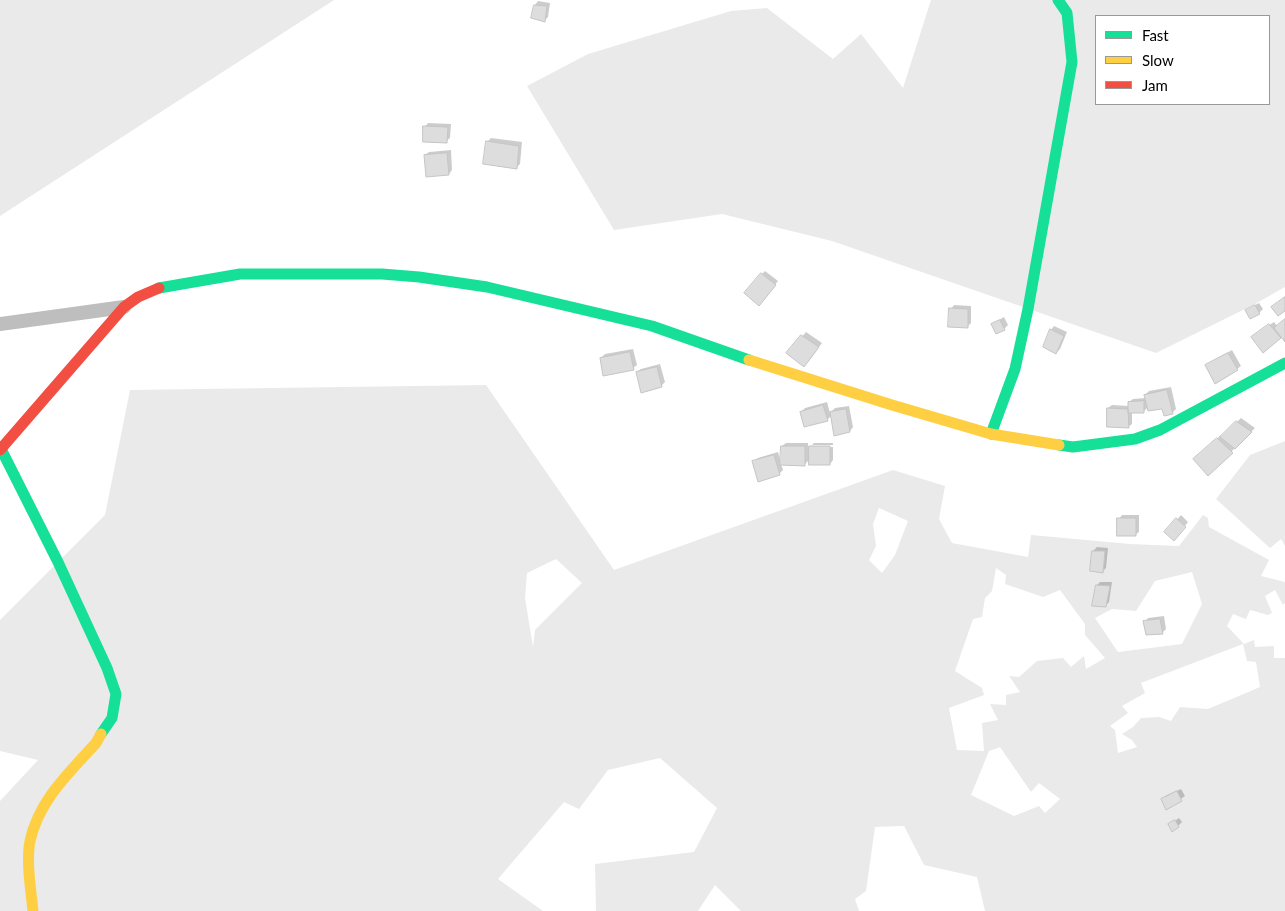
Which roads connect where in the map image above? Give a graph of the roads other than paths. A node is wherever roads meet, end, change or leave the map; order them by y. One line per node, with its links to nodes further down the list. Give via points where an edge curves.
1 (1058, 0): 5 (street, via 1067,13 1072,62 1015,369)
2 (124, 308): 3 (street); 5 (street, via 138,297 159,288 240,274 419,277 487,287 652,326 770,367); 6 (street)
3 (0, 324)
4 (1285, 363): 5 (street, via 1160,430 1135,439 1073,447)
5 (991, 434)
6 (0, 448): 7 (street, via 70,589 116,694 112,718 96,743 55,789 39,813 30,842)
7 (33, 911)

